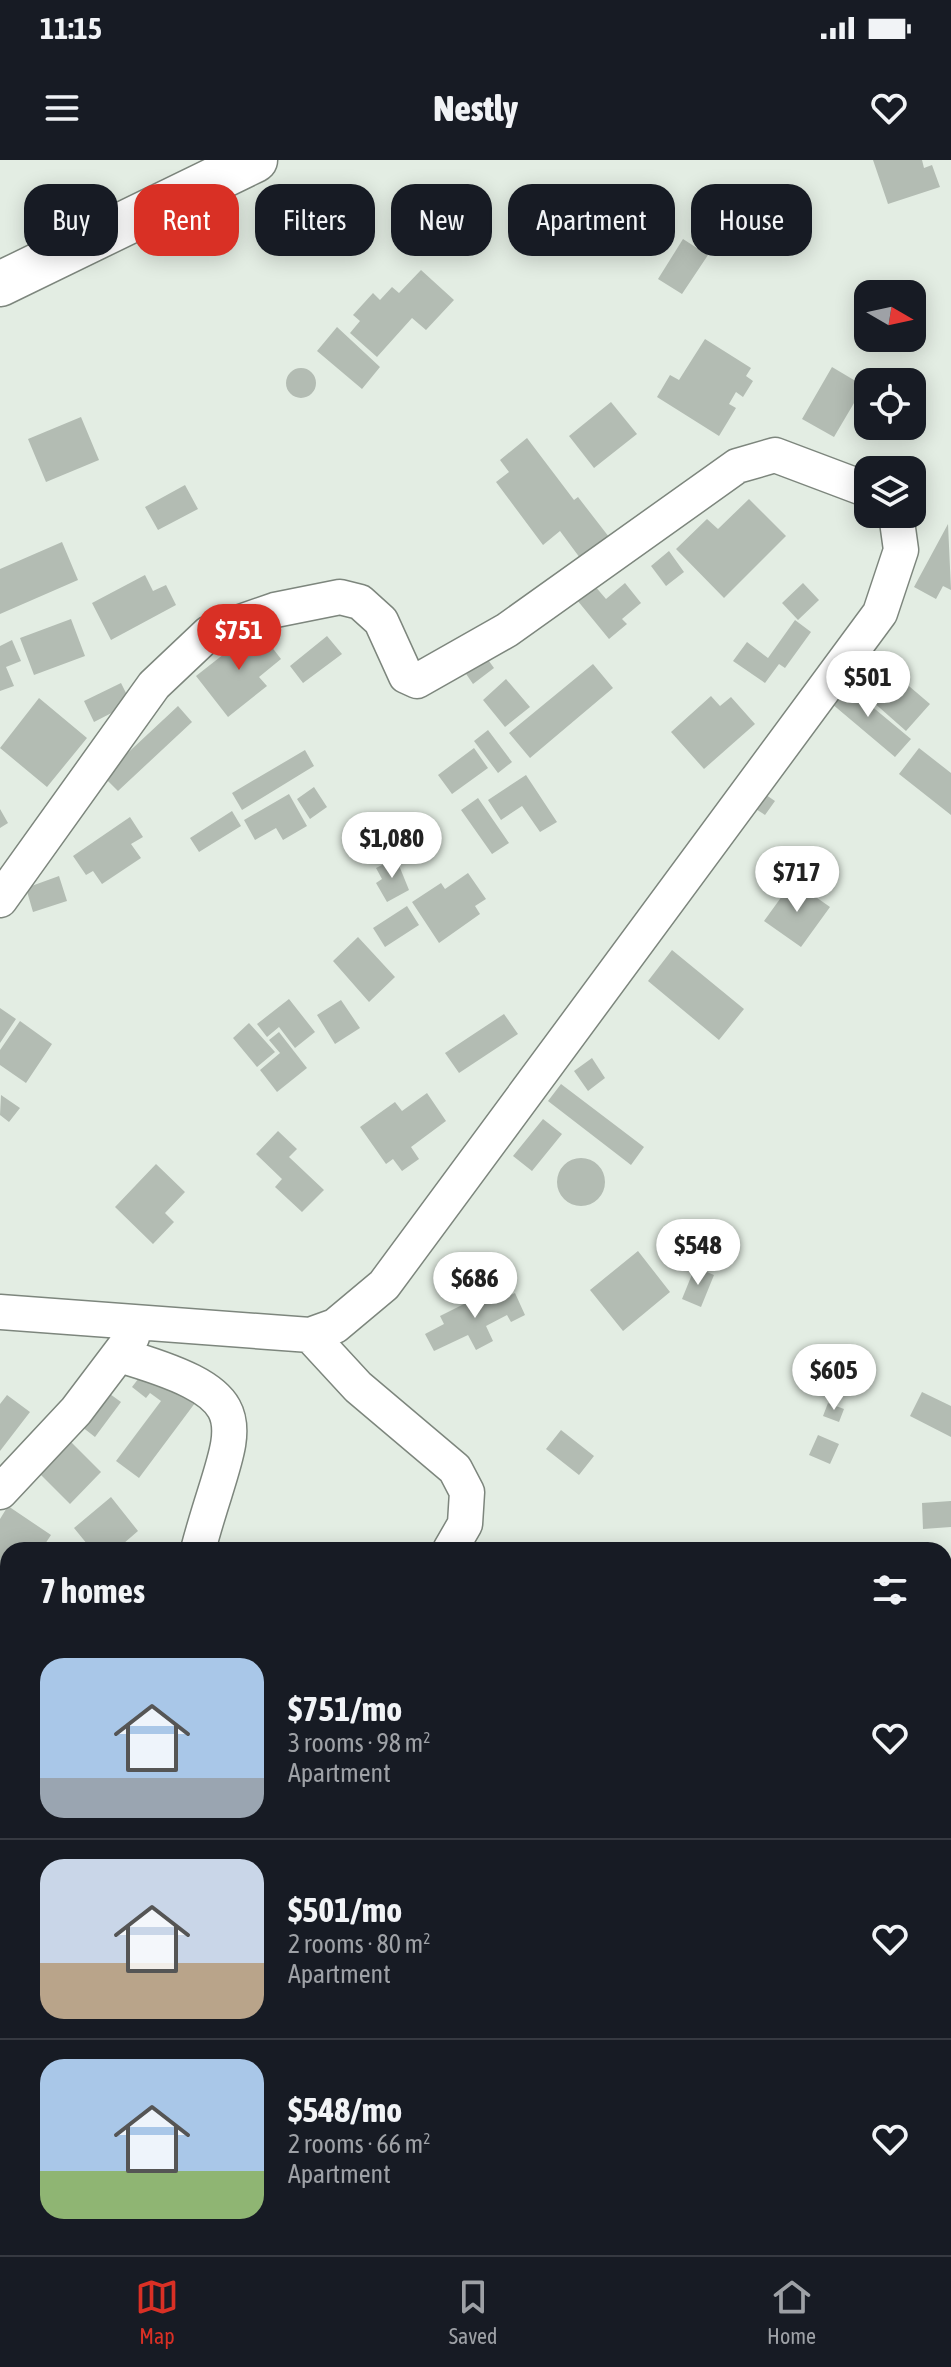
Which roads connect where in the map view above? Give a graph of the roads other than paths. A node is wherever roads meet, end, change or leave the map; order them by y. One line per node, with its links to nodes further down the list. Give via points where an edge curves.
1 (255, 160): 2 (main road)
2 (0, 284)
3 (854, 485): 5 (street, via 775,455 737,466 507,630 417,681 406,676 381,621 360,602 340,597 275,610 209,633 154,685)
4 (898, 528): 8 (street, via 901,550 880,613 384,1285 335,1326)
5 (0, 900)
6 (0, 1312): 7 (street)
7 (142, 1324): 8 (street); 9 (street)
8 (310, 1335): 12 (street, via 358,1387 455,1469 467,1492 465,1524)
9 (119, 1355): 10 (street, via 76,1411); 11 (street, via 174,1371 205,1387 227,1408 228,1454)
10 (0, 1492)
11 (200, 1542)
12 (455, 1542)

